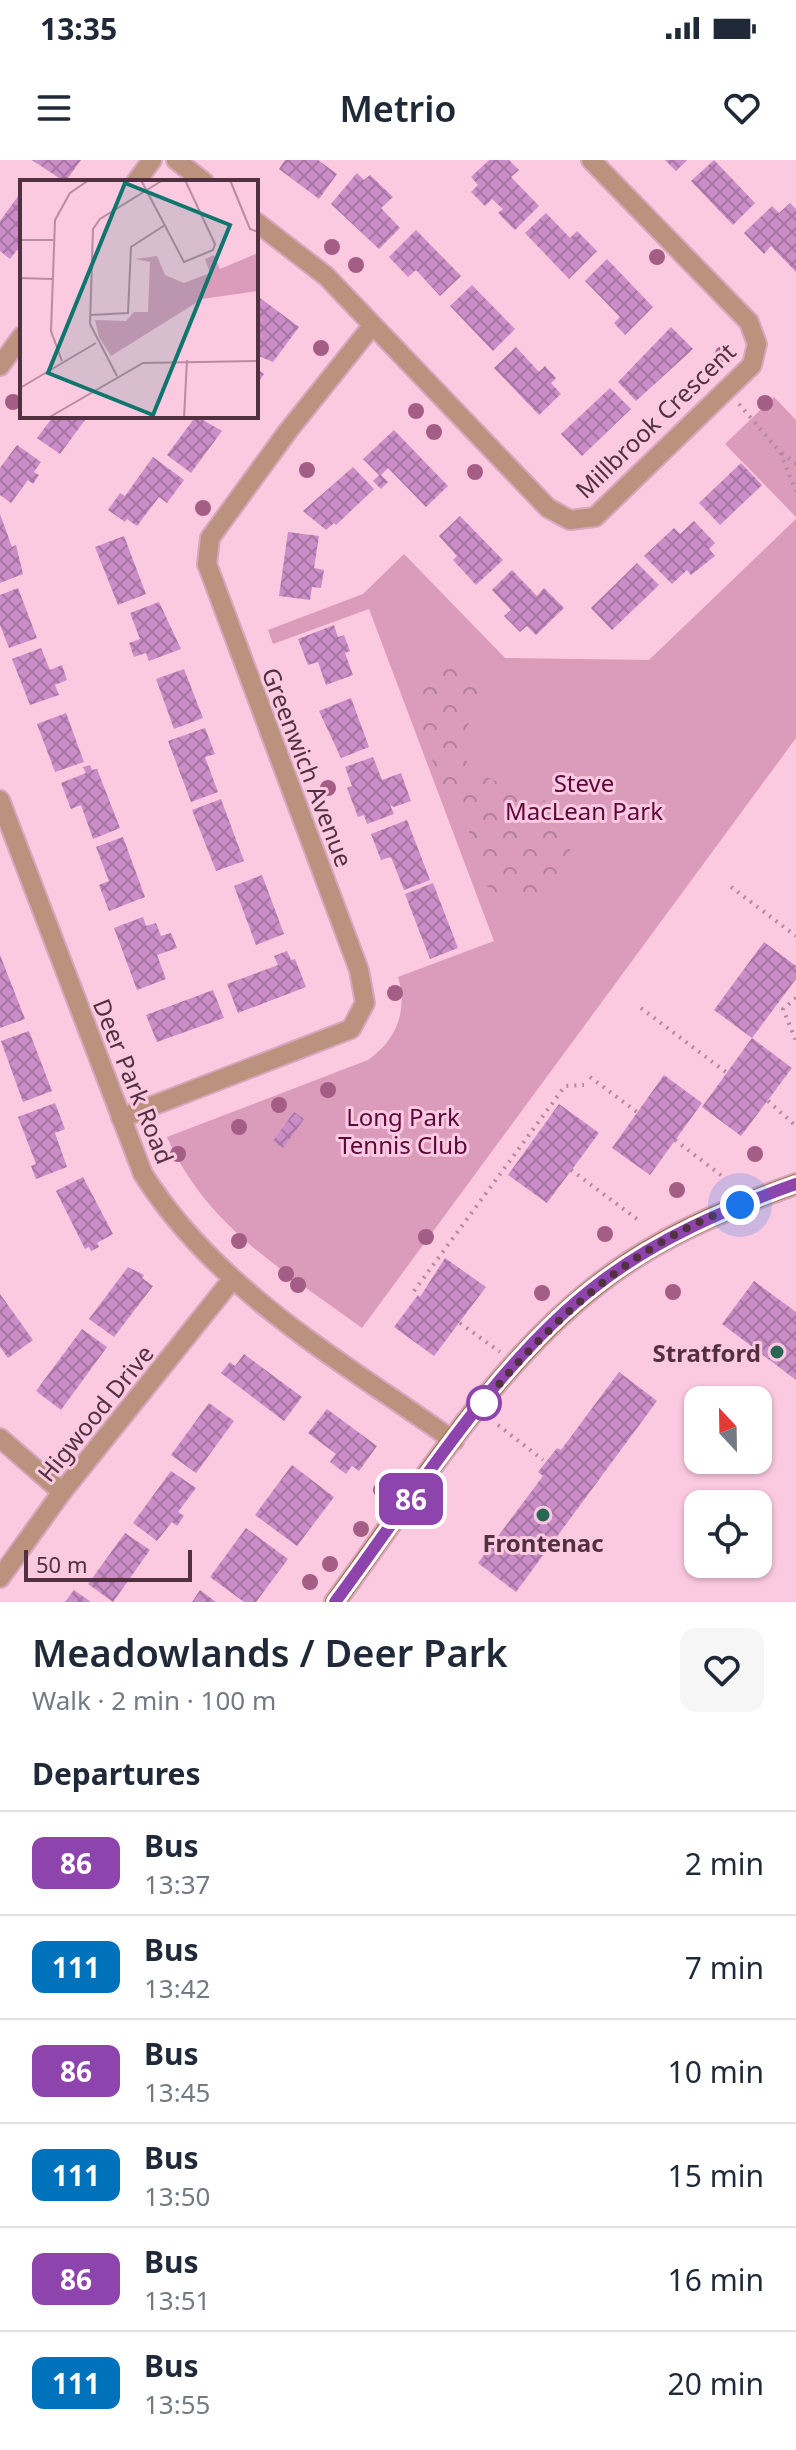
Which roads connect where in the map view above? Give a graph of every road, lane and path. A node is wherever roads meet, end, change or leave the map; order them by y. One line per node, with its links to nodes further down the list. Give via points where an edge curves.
1 (152, 160): 4 (street)
2 (176, 160): 5 (street)
3 (591, 160): 10 (street, Millbrook Crescent, via 749,322 757,344 752,365)
4 (137, 180)
5 (201, 180)
6 (258, 224): 7 (street, Millbrook Crescent, via 326,276)
7 (372, 326): 10 (street, Millbrook Crescent, via 548,508 570,520 595,517); 25 (street, Greenwich Avenue, via 210,538 207,564 359,970 365,1003 351,1029)
8 (20, 339): 9 (street)
9 (0, 366)
10 (727, 390): 11 (path)
11 (780, 452): 12 (path); 13 (path)
12 (796, 464)
13 (796, 491)
14 (0, 800): 25 (street, Deer Park Road)
15 (731, 887): 16 (path)
16 (796, 936)
17 (796, 998): 19 (path, via 783,1009)
18 (641, 1008): 20 (path)
19 (796, 1041)
20 (727, 1073)
21 (590, 1077): 24 (path)
22 (584, 1085): 33 (path, via 565,1086)
23 (768, 1101): 26 (path)
24 (637, 1112)
25 (121, 1118): 32 (street, Deer Park Road, via 143,1174 171,1218)
26 (796, 1126)
27 (675, 1140): 29 (path)
28 (571, 1170): 31 (path)
29 (722, 1176)
30 (796, 1184): 38 (main road, via 711,1215 595,1286 550,1325)
31 (637, 1219)
32 (231, 1281): 38 (street, Deer Park Road); 40 (street, Higwood Drive)
33 (414, 1291)
34 (460, 1323): 35 (path)
35 (500, 1353)
36 (498, 1425): 39 (path)
37 (0, 1438): 40 (street)
38 (454, 1441): 42 (main road)
39 (543, 1460)
40 (62, 1492): 41 (street, Higwood Drive)
41 (0, 1578)
42 (335, 1602)

